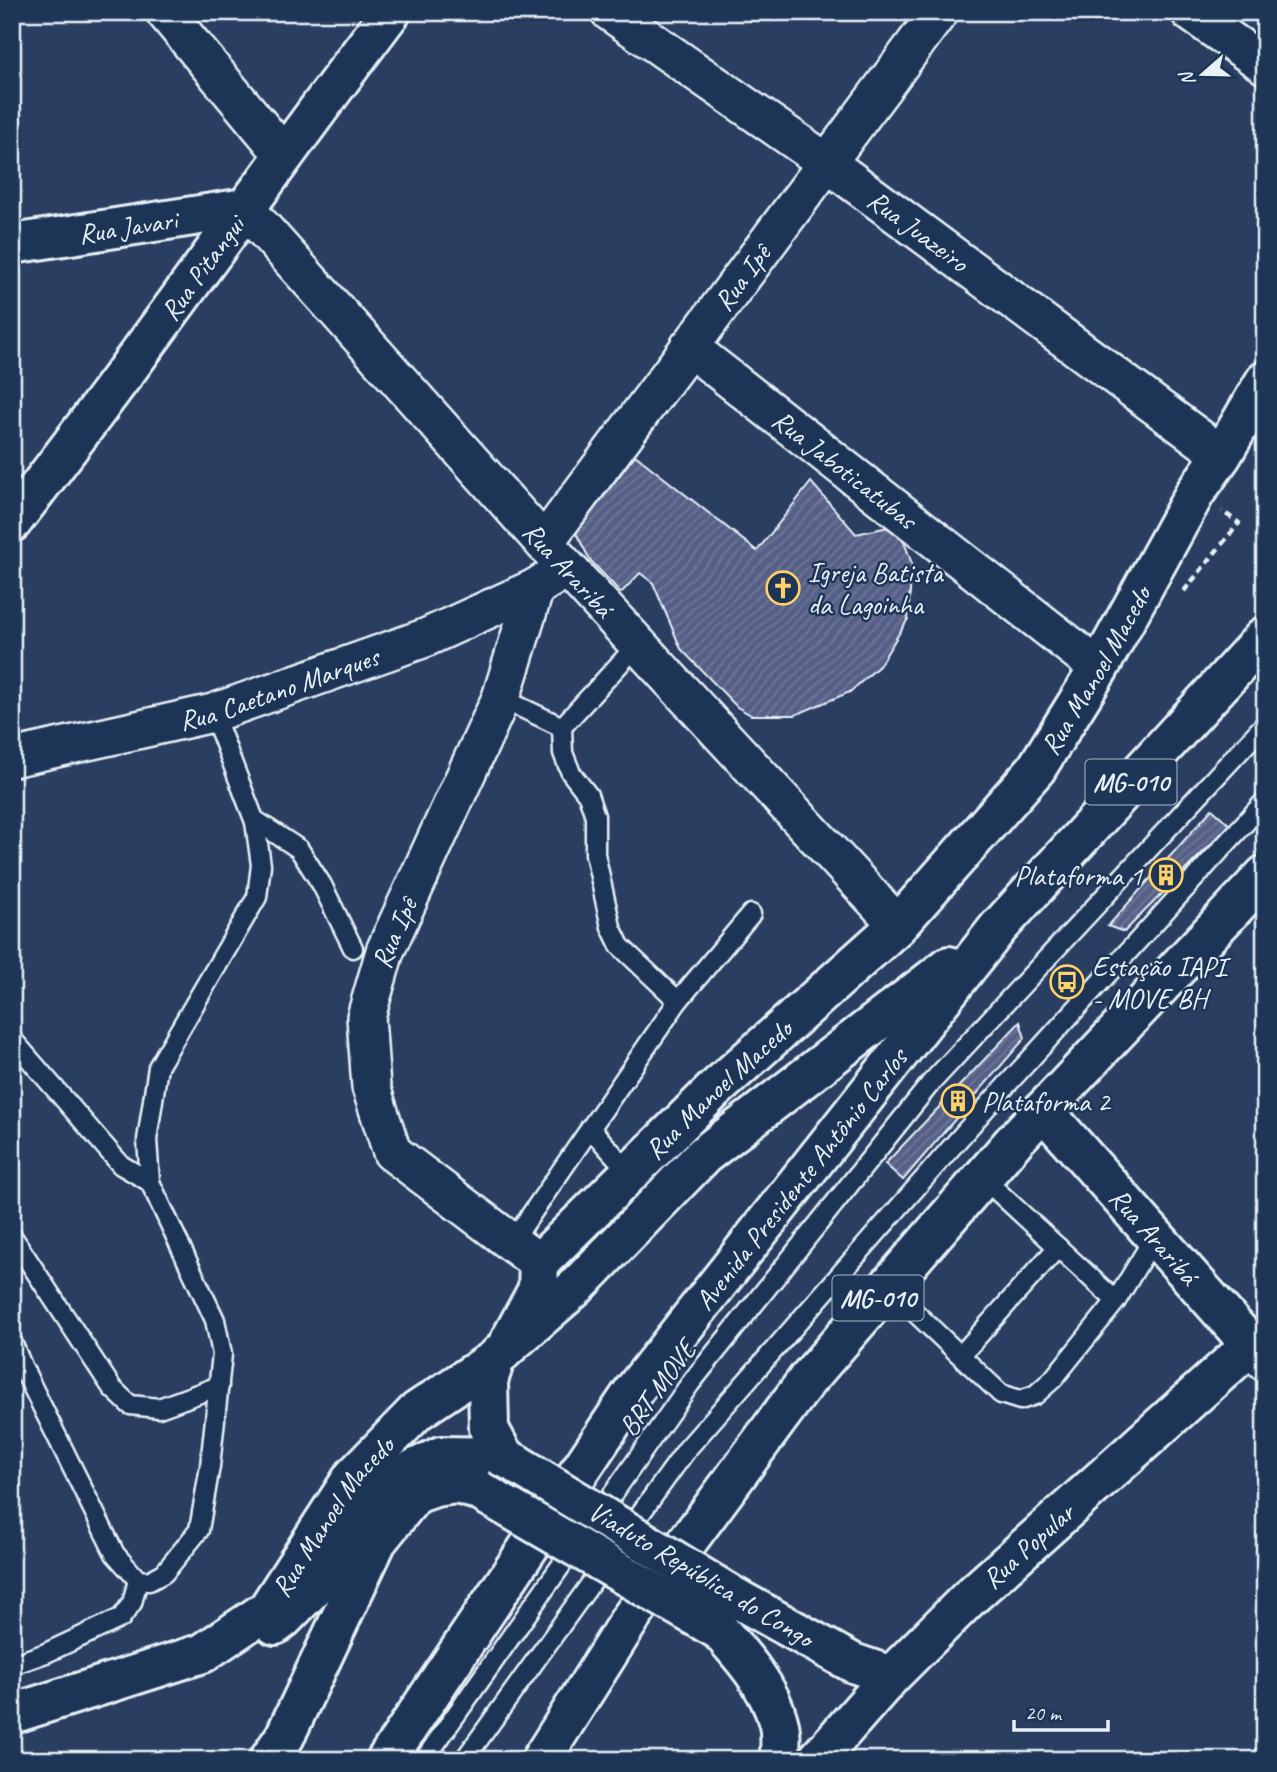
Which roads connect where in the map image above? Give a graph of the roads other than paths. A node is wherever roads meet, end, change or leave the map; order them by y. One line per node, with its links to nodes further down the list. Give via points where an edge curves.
1 (165, 12): 7 (street)
2 (391, 12): 7 (main road, Rua Pitangui)
3 (610, 12): 8 (street, Rua Juazeiro)
4 (939, 12): 8 (street, Rua Ipê)
5 (1190, 12): 6 (street)
6 (1265, 65)
7 (284, 154): 9 (main road, Rua Pitangui)
8 (826, 162): 11 (street, Rua Ipê); 13 (street, Rua Juazeiro)
9 (245, 208): 10 (main road, Rua Javari); 14 (main road, Rua Pitangui); 15 (street, Rua Araribá)
10 (12, 244)
11 (689, 346): 15 (street, Rua Ipê); 19 (street, Rua Jaboticatubas)
12 (1265, 381): 13 (main road, Rua Manoel Macedo)
13 (1222, 455): 19 (main road, Rua Manoel Macedo, via 1195,493)
14 (12, 522)
15 (555, 556): 16 (street, Rua Ipê); 18 (street, Rua Araribá)
16 (535, 587): 20 (street, Rua Ipê); 21 (street, Rua Caetano Marques, via 425,638)
17 (1265, 636): 30 (main road, Avenida Presidente Antônio Carlos / MG-010)
18 (637, 645): 23 (lane); 29 (street, Rua Araribá)
19 (1099, 668): 29 (main road, Rua Manoel Macedo, via 1036,769)
20 (501, 698): 23 (lane); 42 (street, Rua Ipê, via 386,951 366,1017 371,1087 392,1152)
21 (213, 713): 24 (street, Rua Caetano Marques); 26 (lane)
22 (1265, 724): 59 (lane, BRT MOVE, via 930,1084 690,1384)
23 (562, 726): 32 (lane, via 563,753 595,816 595,854 611,927 620,946)
24 (12, 758)
25 (1265, 801): 60 (lane, via 993,1100 687,1449)
26 (255, 820): 31 (lane, via 299,849); 38 (lane, via 261,865 257,897 158,1067 147,1140)
27 (1265, 876): 34 (main road, MG-010)
28 (751, 914): 32 (lane)
29 (898, 925): 36 (main road, Rua Manoel Macedo, via 714,1090)
30 (998, 928): 46 (main road, via 704,1155 576,1287); 58 (main road, Avenida Presidente Antônio Carlos / MG-010, via 634,1390)
31 (353, 948)
32 (678, 1001): 35 (lane)
33 (12, 1039): 38 (lane, via 121,1165)
34 (1043, 1110): 37 (main road, MG-010); 40 (main road, Rua Araribá)
35 (590, 1128): 36 (lane); 42 (lane)
36 (631, 1174): 42 (main road, Rua Manoel Macedo)
37 (982, 1178): 41 (lane); 43 (main road, MG-010)
38 (150, 1182): 49 (lane, via 215,1320 222,1354)
39 (12, 1236): 49 (lane, via 112,1388 130,1405 159,1408)
40 (1154, 1236): 44 (lane); 47 (main road, Rua Araribá)
41 (1058, 1247): 44 (lane); 48 (lane)
42 (526, 1252): 46 (main road, Rua Manoel Macedo, via 538,1289)
43 (888, 1287): 48 (lane); 61 (main road, MG-010, via 807,1380 630,1619)
44 (1116, 1301): 48 (lane, via 1053,1380 1035,1395 1020,1400 1001,1394)
45 (12, 1342): 51 (lane, via 115,1554)
46 (500, 1353): 50 (main road, via 488,1381 489,1429); 55 (main road, Rua Manoel Macedo, via 417,1411 353,1477 267,1610 203,1653)
47 (1258, 1353): 54 (main road, Rua Popular, via 969,1598)
48 (961, 1355)
49 (219, 1386): 51 (lane, via 199,1530 164,1573 149,1581)
50 (510, 1460): 52 (main road, Viaduto República do Congo, bridge); 55 (main road, Rua Manoel Macedo, via 441,1456 412,1470 386,1489 339,1562 283,1619 220,1660 148,1680)
51 (138, 1580): 53 (lane, via 132,1603 121,1618)
52 (727, 1614): 54 (main road, Viaduto República do Congo); 57 (main road, bridge, via 478,1490 457,1484 435,1487 415,1494 377,1541 285,1736); 62 (main road, via 743,1657 779,1722)
53 (12, 1665)
54 (891, 1676): 63 (main road, Rua Popular)
55 (87, 1690): 56 (main road, Rua Manoel Macedo)
56 (12, 1714)
57 (269, 1760)
58 (386, 1760)
59 (424, 1760)
60 (464, 1760)
61 (541, 1760)
62 (780, 1760)
63 (817, 1760)

